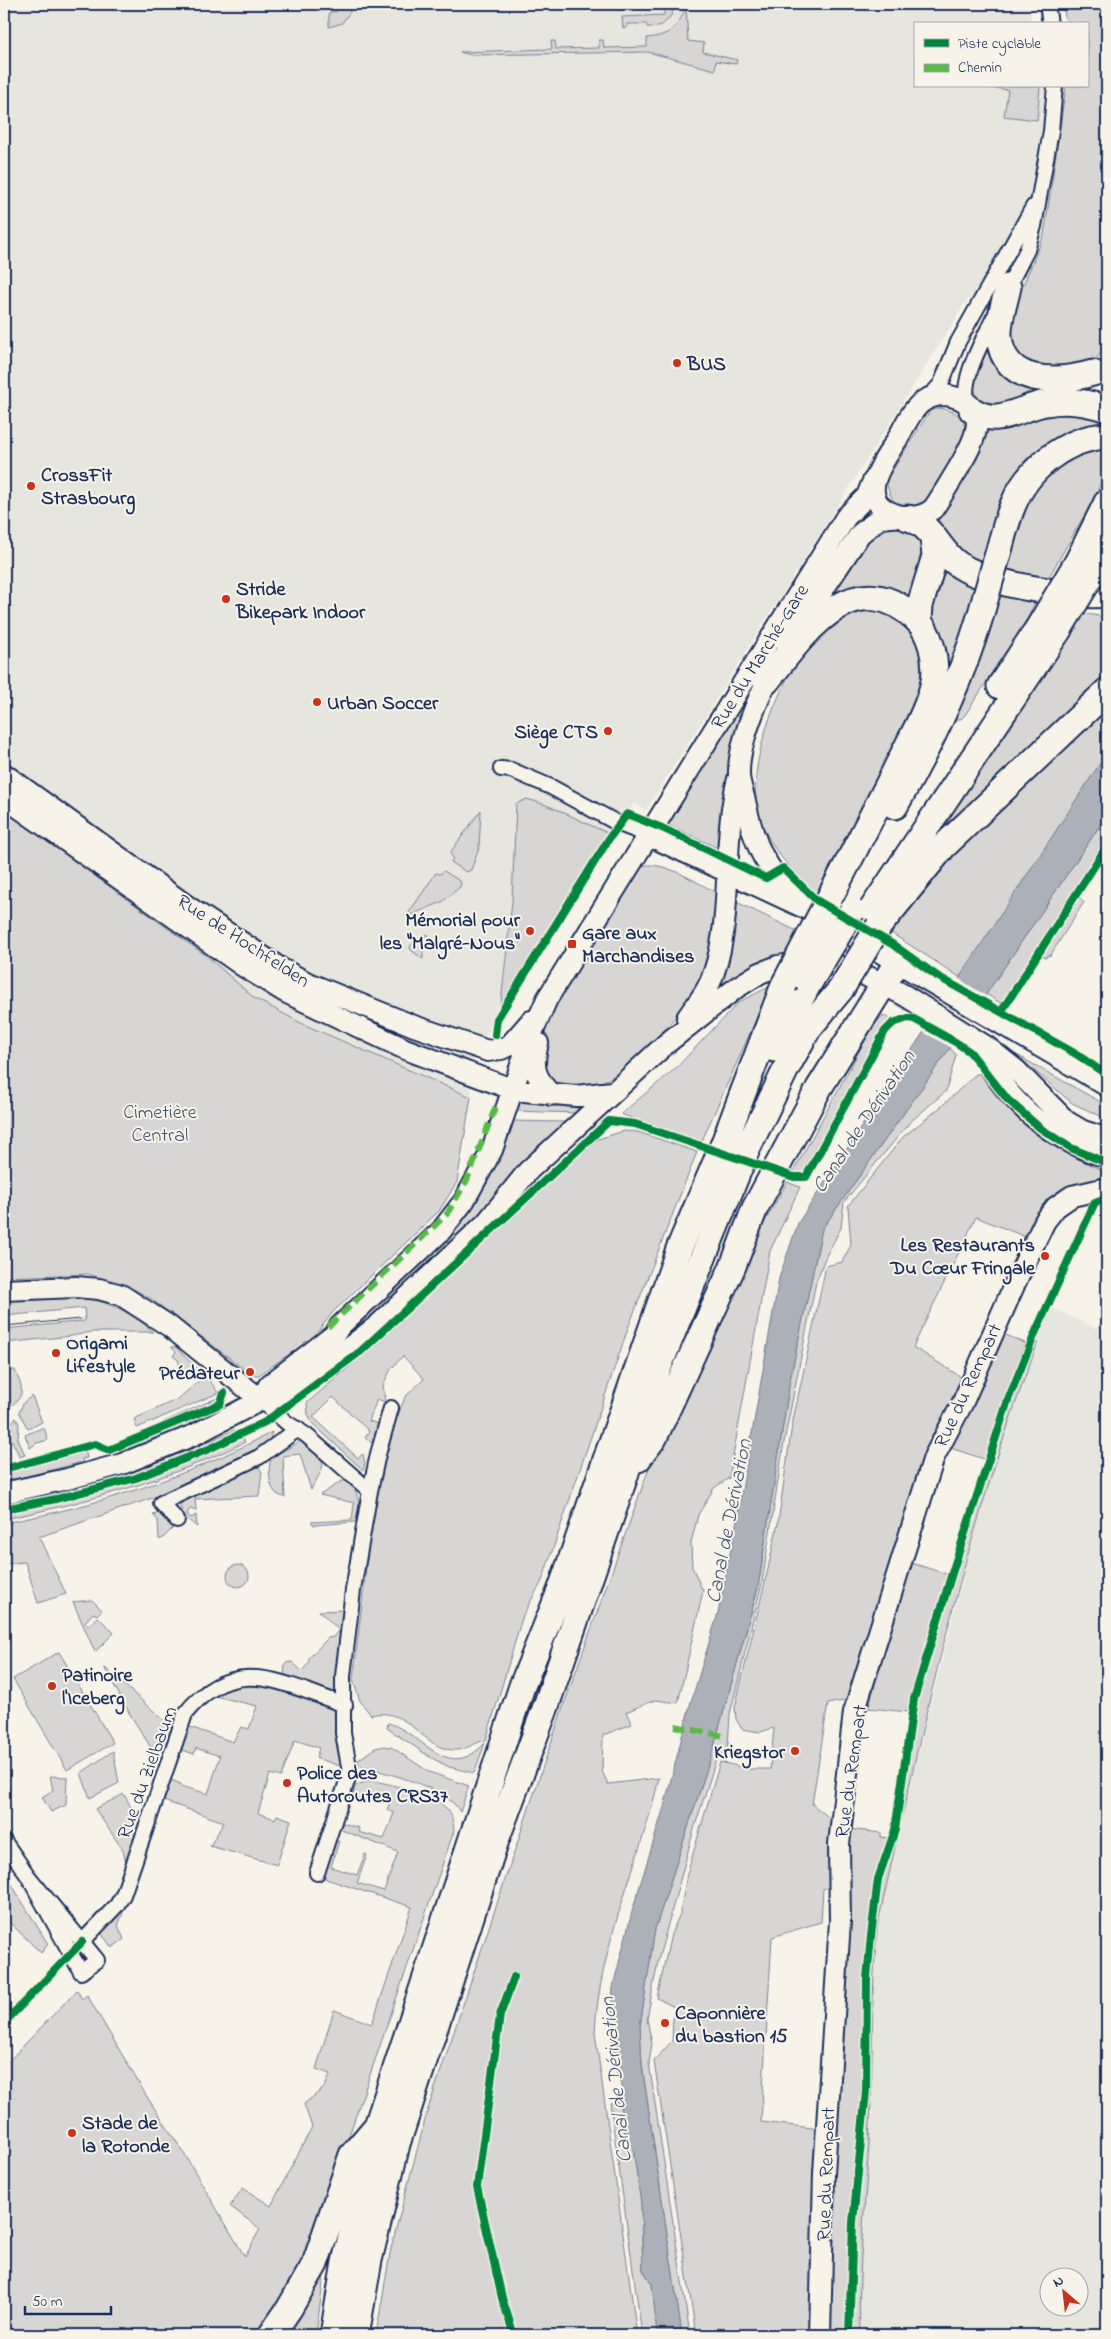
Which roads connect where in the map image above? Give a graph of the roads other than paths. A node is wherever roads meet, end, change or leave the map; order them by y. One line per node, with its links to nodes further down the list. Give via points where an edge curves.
1 (1047, 4): 2 (street)
2 (1050, 22)
3 (1054, 88): 4 (street, via 1051,131)
4 (1038, 198): 5 (street, via 1027,250); 7 (street, via 958,342 941,384)
5 (1008, 287): 6 (highway, via 999,334 1002,353 1015,369 1049,380 1069,380); 8 (street, via 968,376 966,390)
6 (1100, 364): 10 (highway, via 1025,402)
7 (928, 398): 8 (main road, via 946,395 959,399); 12 (main road, Rue du Marché-Gare, via 917,407)
8 (970, 408): 10 (highway, via 986,417); 14 (main road, via 977,425 973,443 933,509 922,516)
9 (1107, 409): 10 (highway, via 1072,401 1045,403)
10 (1006, 416)
11 (1107, 436): 30 (highway, bridge, via 1072,445 1052,455 1032,474 1013,504 976,632 946,712 916,770)
12 (873, 481): 14 (main road, via 875,494 882,506); 27 (main road, Rue du Marché-Gare, via 867,496 841,525)
13 (1107, 502): 16 (highway)
14 (905, 517): 15 (highway, via 923,524); 21 (main road, via 880,518 860,534 799,624)
15 (933, 537): 17 (highway, via 962,567 995,580); 20 (highway, via 935,556 920,605)
16 (1095, 557): 30 (highway, bridge)
17 (1022, 585): 18 (highway, via 1074,594); 19 (highway, via 1066,604)
18 (1107, 594)
19 (1107, 610)
20 (919, 622): 21 (highway, via 903,607 889,600 859,598 842,604 812,626); 30 (highway, via 933,653 934,681 908,744)
21 (766, 682): 25 (main road, via 748,730)
22 (1107, 691): 30 (highway, via 943,847)
23 (501, 769): 27 (street, via 551,787 619,824)
24 (4, 774): 34 (main road, Rue de Hochfelden, via 190,908 280,968 341,998 492,1051 514,1042)
25 (739, 774): 28 (main road, via 731,805); 29 (main road, via 748,819 759,851 785,888)
26 (4, 797): 38 (main road, Rue de Hochfelden, via 277,988 405,1049)
27 (648, 835): 28 (main road); 34 (main road, Rue du Marché-Gare)
28 (726, 872): 29 (main road); 36 (main road, via 722,942 714,973 706,992)
29 (807, 909): 31 (main road)
30 (853, 911): 33 (highway); 33 (highway)
31 (898, 960): 32 (highway); 37 (main road, via 945,992)
32 (882, 984): 35 (main road); 36 (main road, via 855,970 829,964 797,962 778,966 736,988); 49 (highway, via 819,1088 755,1208 654,1438)
33 (811, 985): 42 (highway); 42 (highway, via 766,1033); 49 (highway, via 808,1029 778,1084 729,1190 657,1371)
34 (547, 1000): 38 (main road, via 532,1033); 40 (main road, via 534,1061 538,1080)
35 (969, 1035): 41 (main road, via 1016,1070 1066,1121); 43 (main road, via 994,1075 1039,1122 1061,1139)
36 (667, 1043): 39 (main road)
37 (1107, 1086)
38 (514, 1090): 40 (main road, Rue de Hochfelden); 46 (main road, via 484,1167 450,1220 334,1335 269,1386)
39 (612, 1092): 40 (main road, Rue de Hochfelden); 46 (main road, via 528,1171 486,1222 377,1326 300,1385 280,1396)
40 (551, 1095)
41 (1107, 1139)
42 (724, 1143): 58 (highway, via 679,1249 561,1589 522,1686)
43 (1107, 1157)
44 (1106, 1187): 62 (main road, Rue du Rempart, via 1072,1196 1056,1207 1045,1221 1016,1281 962,1404 934,1457 854,1712 840,1844 840,1920 824,2173)
45 (4, 1290): 46 (main road, via 76,1287 121,1295 169,1326)
46 (260, 1400): 48 (street); 51 (main road, via 194,1435 122,1464)
47 (391, 1408): 50 (street)
48 (298, 1429): 50 (street); 52 (street, via 259,1457 161,1503)
49 (624, 1479): 61 (highway, via 496,1840 397,2144 369,2260)
50 (370, 1491): 53 (street, via 353,1590 343,1676)
51 (4, 1493)
52 (177, 1520)
53 (345, 1705): 55 (street, via 343,1733 350,1772); 57 (street, Rue du Zielbaum, via 256,1677 234,1678 196,1700 185,1714 123,1894 117,1905)
54 (4, 1841): 56 (street)
55 (317, 1873)
56 (28, 1876): 57 (street); 57 (street, via 81,1972 97,1960)
57 (82, 1942)
58 (377, 2126): 59 (highway, via 352,2155 314,2264); 60 (highway, via 345,2262)
59 (271, 2335)
60 (334, 2335)
61 (356, 2335)
62 (820, 2335)

